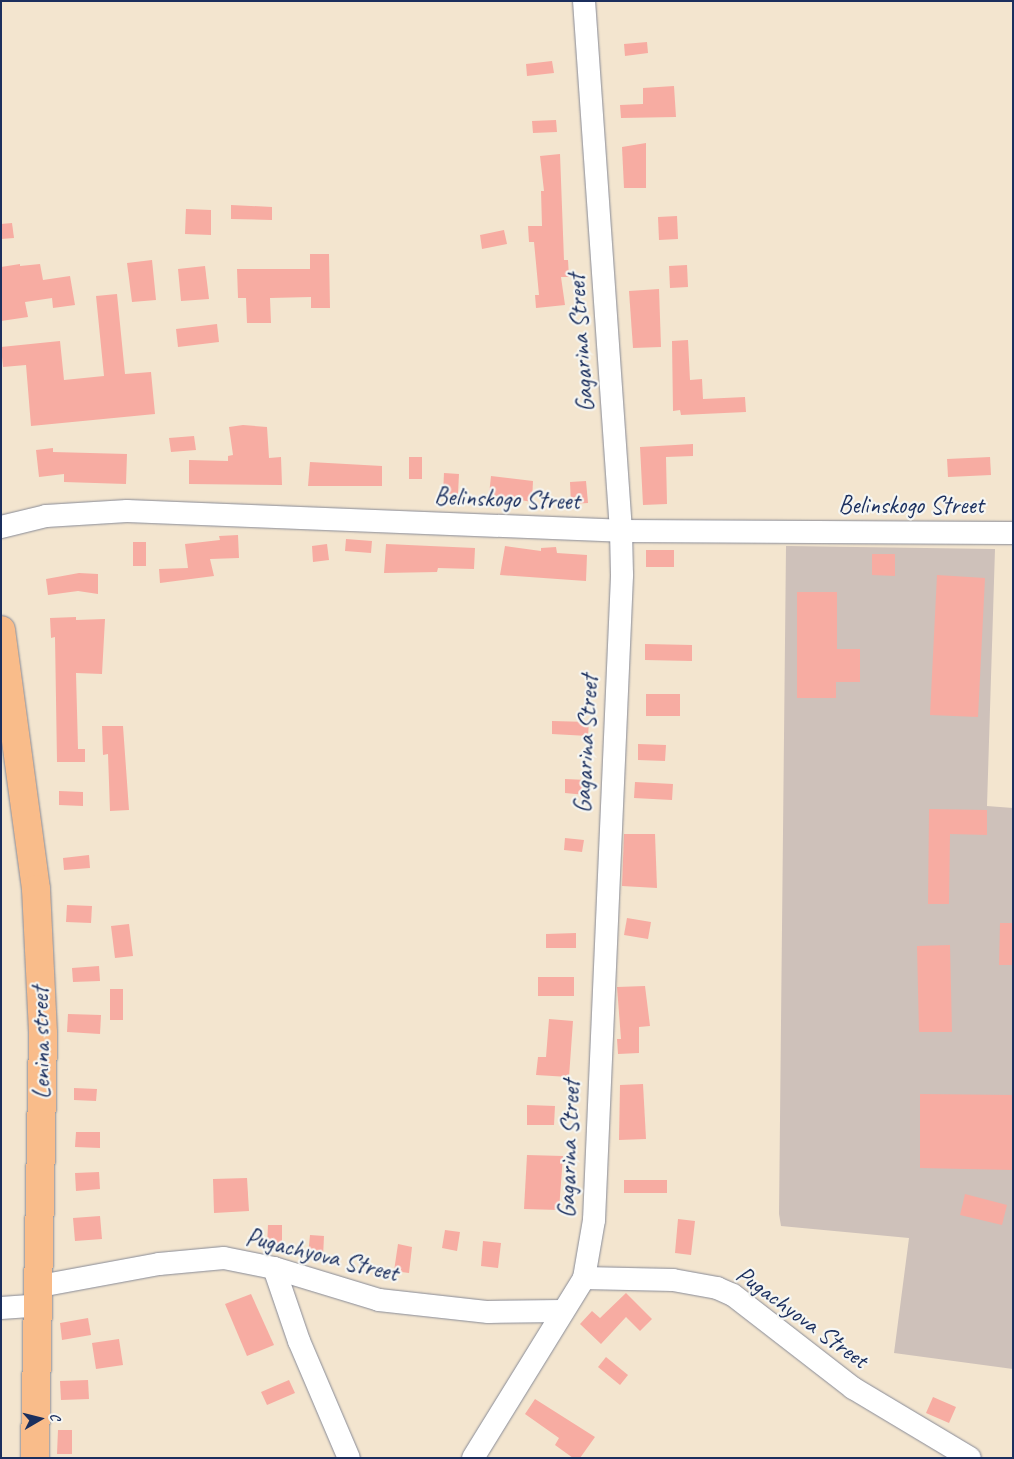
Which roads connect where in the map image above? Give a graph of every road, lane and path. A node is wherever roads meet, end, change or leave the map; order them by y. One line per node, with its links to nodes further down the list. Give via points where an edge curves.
1 (584, 1): 3 (street, Gagarina Street)
2 (1, 527): 3 (street, Belinskogo Street, via 46,516 127,511)
3 (622, 531): 4 (street, Belinskogo Street); 7 (street, Gagarina Street, via 594,1220)
4 (1013, 534)
5 (1, 630): 8 (main road, Lenina street, via 36,890 43,1034)
6 (274, 1268): 8 (street, Pugachyova Street, via 224,1258 159,1264); 10 (street, Pugachyova Street, via 379,1300 488,1312); 12 (street, via 299,1341)
7 (584, 1278): 10 (street, Gagarina Street); 14 (street, Pugachyova Street, via 673,1280 717,1288 739,1299 852,1388)
8 (40, 1295): 9 (street, Pugachyova Street); 11 (main road, Lenina street)
9 (1, 1308)
10 (562, 1311): 13 (street, Gagarina Street)
11 (35, 1458)
12 (349, 1458)
13 (473, 1458)
14 (970, 1458)

